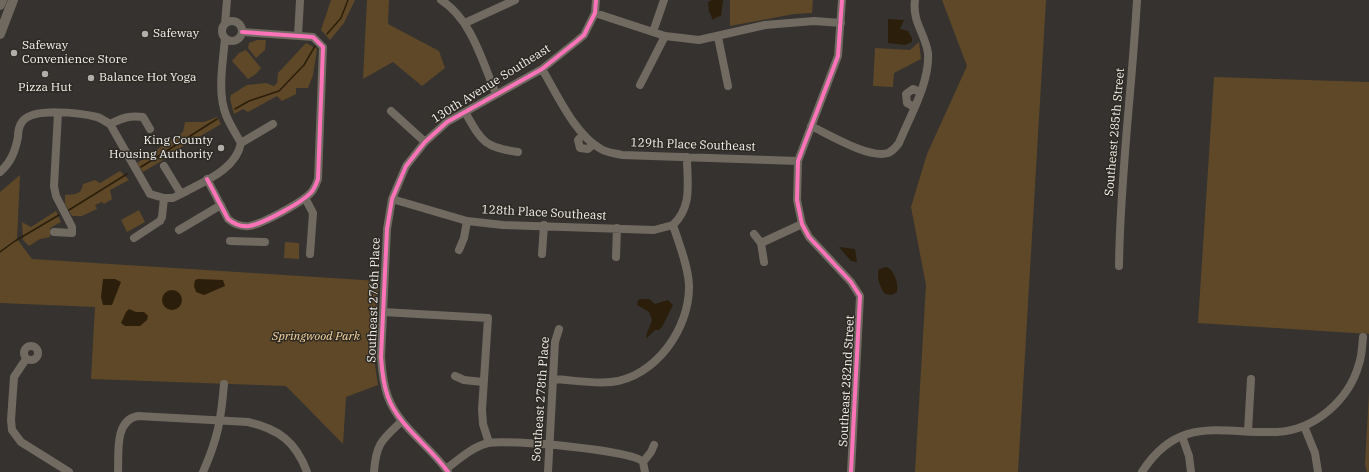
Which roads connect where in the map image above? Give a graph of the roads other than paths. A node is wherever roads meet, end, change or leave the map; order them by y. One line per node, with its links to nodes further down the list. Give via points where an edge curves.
1 (2, 0): 12 (main road)
2 (13, 0): 19 (main road)
3 (226, 0): 16 (street)
4 (300, 0): 20 (street)
5 (441, 0): 14 (street)
6 (514, 0): 14 (street)
7 (596, 0): 13 (street)
8 (664, 0): 18 (street)
9 (842, 0): 15 (street)
10 (915, 0): 27 (street, via 915,18 926,46 928,63 928,71)
11 (1137, 0): 71 (street, Southeast 285th Street)
12 (0, 5)
13 (595, 13): 18 (street); 24 (street, 130th Avenue Southeast, via 584,35)
14 (465, 23): 28 (street)
15 (841, 23): 22 (street, via 765,25); 35 (street, via 838,56)
16 (226, 24): 17 (street, via 235,22); 23 (street, via 222,33)
17 (242, 32): 20 (street); 23 (street, via 240,38 234,41)
18 (653, 32): 21 (street)
19 (0, 34)
20 (298, 36): 49 (street, via 313,37 325,52 318,179 313,190)
21 (665, 36): 22 (street, via 699,40); 25 (street)
22 (718, 37): 26 (street)
23 (225, 38): 39 (street, via 222,101 226,116)
24 (542, 69): 28 (street, 130th Avenue Southeast); 37 (street)
25 (640, 85)
26 (728, 86)
27 (920, 92): 29 (street); 29 (street, via 913,89 906,94 906,100)
28 (496, 94): 31 (street, 130th Avenue Southeast)
29 (914, 106): 35 (street, via 899,143 895,149 887,153 870,153)
30 (391, 111): 38 (street)
31 (465, 112): 38 (street, 130th Avenue Southeast, via 447,122); 41 (street, via 478,136 486,143 496,149)
32 (58, 113): 33 (street, via 98,117); 45 (street, via 35,114 22,122 15,154); 59 (street, via 54,186 56,196 72,227 72,233)
33 (110, 124): 36 (street, via 126,116 143,117); 48 (street, via 150,194)
34 (273, 124): 39 (street)
35 (811, 126): 43 (street)
36 (150, 130)
37 (583, 134): 40 (street); 40 (street, via 578,140 580,148 588,150)
38 (425, 142): 50 (street, 130th Avenue Southeast, via 406,166)
39 (241, 143): 46 (street, via 237,157 231,165)
40 (592, 143): 42 (street, 129th Place Southeast, via 601,150 622,155)
41 (518, 152)
42 (687, 157): 43 (street, 129th Place Southeast); 55 (street, via 687,202 684,212)
43 (798, 161): 53 (street, via 797,200)
44 (164, 166): 47 (street)
45 (0, 172)
46 (207, 179): 47 (street); 51 (street)
47 (181, 194): 48 (street, via 173,198)
48 (164, 198): 61 (street, via 160,220)
49 (305, 198): 56 (street, via 266,220); 67 (street, via 313,213)
50 (392, 199): 52 (street, 128th Place Southeast); 72 (street, Southeast 276th Place, via 387,229)
51 (221, 205): 56 (street, via 228,219); 58 (street)
52 (466, 220): 54 (street, 128th Place Southeast, via 503,225); 66 (street, via 464,238)
53 (802, 224): 65 (street); 98 (street, Southeast 282nd Street, via 815,245 858,291 861,305)
54 (544, 225): 57 (street, 128th Place Southeast); 68 (street)
55 (673, 225): 57 (street, 128th Place Southeast, via 654,230); 77 (street, via 689,285 680,326 664,353 631,376 611,382)
56 (248, 226): 63 (street)
57 (617, 228): 69 (street)
58 (179, 230)
59 (54, 232)
60 (754, 234): 65 (street)
61 (134, 238)
62 (230, 241): 63 (street)
63 (248, 241): 64 (street)
64 (265, 242)
65 (761, 243): 70 (street)
66 (459, 250)
67 (310, 254)
68 (542, 254)
69 (616, 257)
70 (764, 262)
71 (1119, 266)
72 (383, 312): 79 (street, via 488,318); 82 (street, Southeast 276th Place, via 383,379 388,398)
73 (559, 329): 77 (street, Southeast 278th Place, via 555,342)
74 (1363, 337): 83 (street, via 1359,364 1350,386 1327,412)
75 (26, 359): 91 (street, via 14,378 12,430 21,442)
76 (455, 376): 79 (street, via 464,380)
77 (553, 379): 88 (street, Southeast 278th Place)
78 (1251, 379): 84 (street)
79 (483, 382): 86 (street, via 483,424)
80 (224, 384): 81 (street)
81 (221, 421): 92 (street, via 138,416 128,420 121,432); 93 (street); 94 (street, via 248,422 275,430 299,452)
82 (402, 421): 90 (street, Southeast 276th Place); 95 (street, via 377,448)
83 (1304, 426): 84 (street, via 1277,432); 101 (street, via 1315,453)
84 (1248, 431): 85 (street, via 1205,430)
85 (1182, 436): 99 (street, via 1165,446); 100 (street)
86 (489, 443): 88 (street); 90 (street, via 466,454)
87 (654, 445): 89 (street)
88 (549, 446): 89 (street, via 587,448 635,457); 96 (street, Southeast 278th Place)
89 (643, 462): 97 (street)
90 (447, 470)
91 (68, 472)
92 (118, 472)
93 (203, 472)
94 (307, 472)
95 (374, 472)
96 (548, 472)
97 (645, 472)
98 (851, 472)
99 (1142, 472)
100 (1191, 472)
101 (1318, 472)

